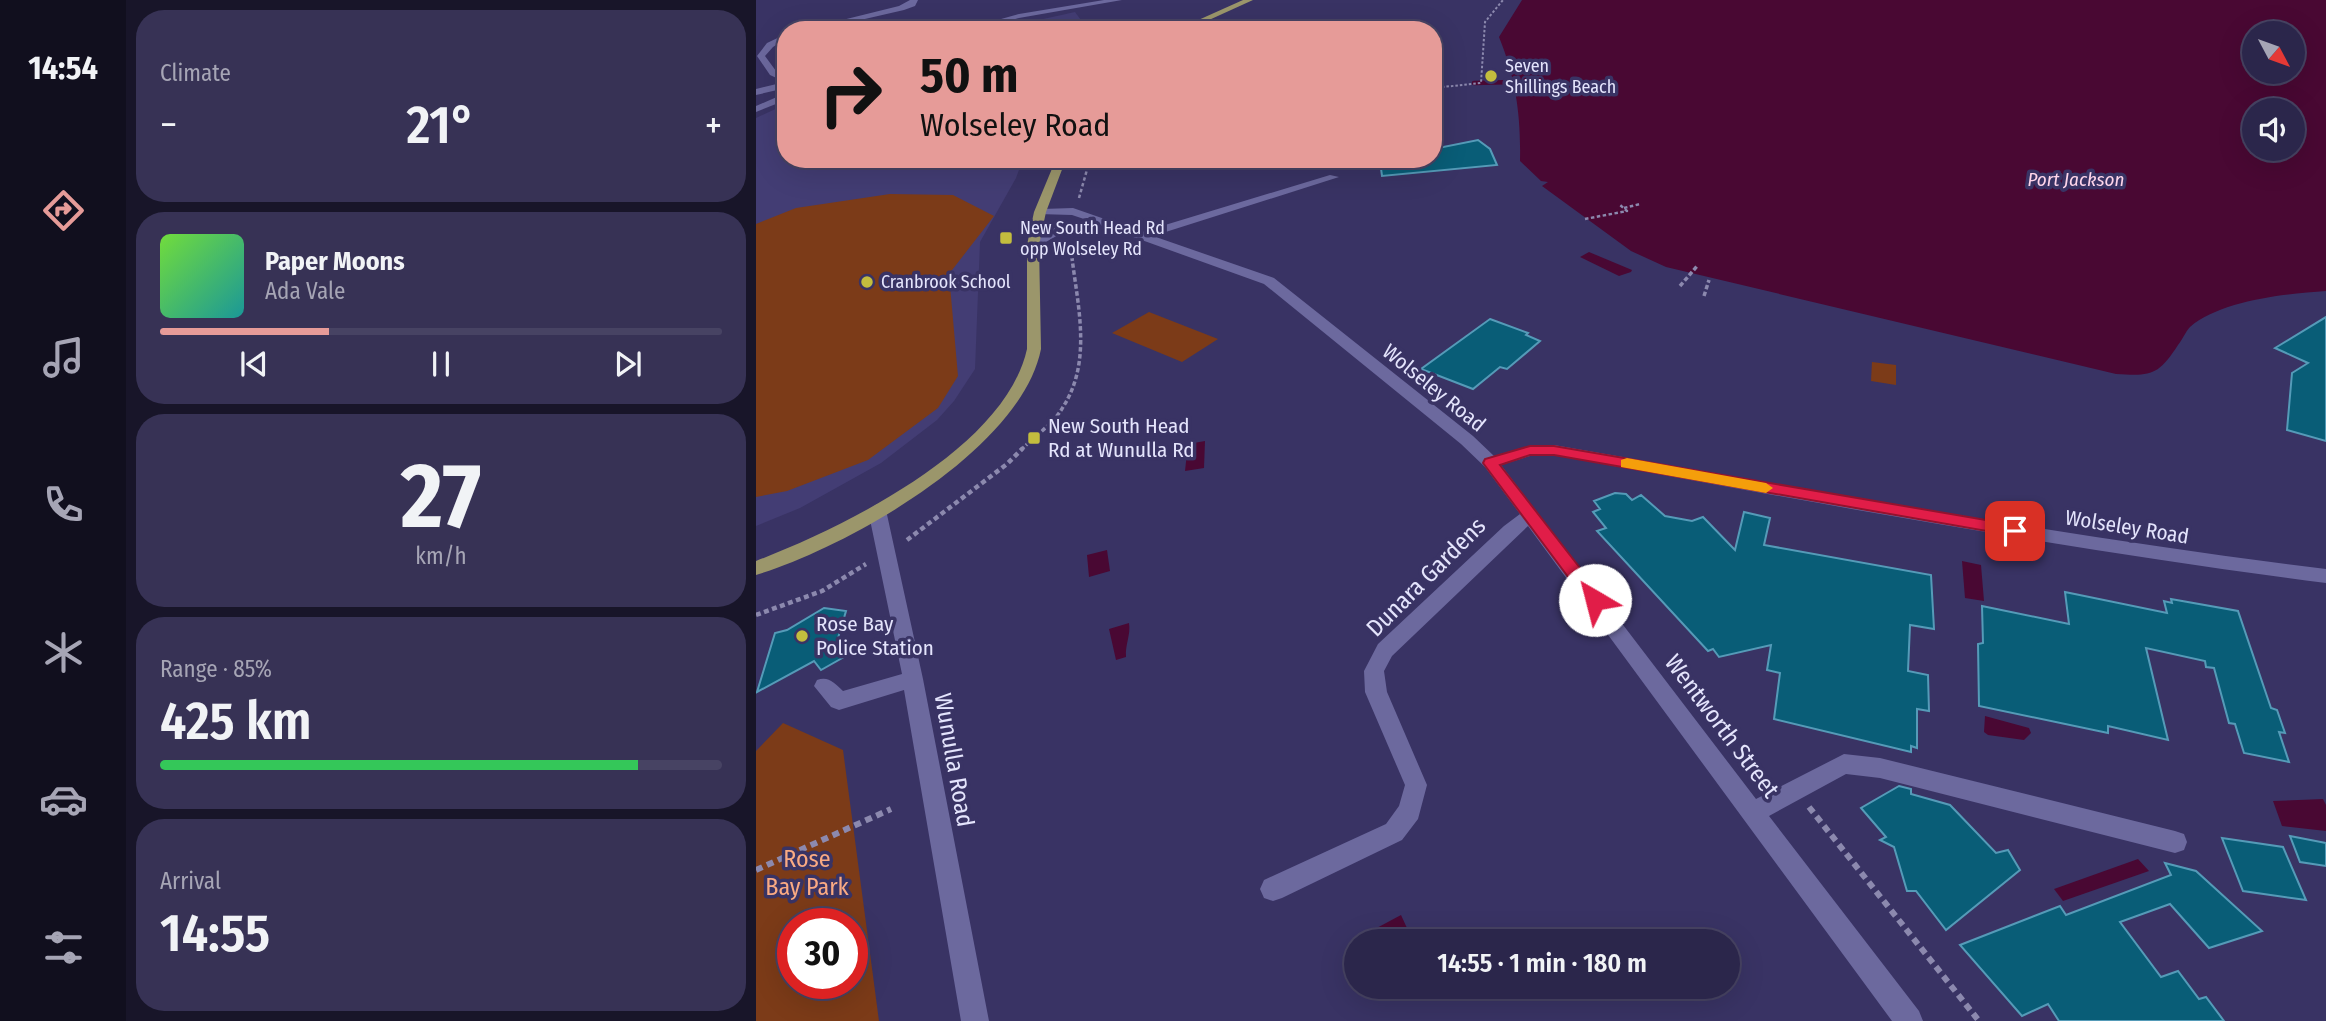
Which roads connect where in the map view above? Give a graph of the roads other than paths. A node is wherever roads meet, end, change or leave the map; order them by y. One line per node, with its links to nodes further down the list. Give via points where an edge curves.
1 (914, 0): 6 (street, via 901,9)
2 (1118, 0): 5 (street)
3 (1132, 0): 5 (street)
4 (1249, 0): 8 (main road)
5 (1074, 7): 7 (street)
6 (847, 21)
7 (1000, 21)
8 (1201, 21)
9 (777, 41): 10 (street, via 761,56)
10 (777, 76)
11 (777, 86): 12 (street)
12 (756, 92)
13 (777, 100): 14 (street)
14 (756, 110)
15 (1058, 168): 17 (main road)
16 (1334, 177): 19 (street)
17 (1042, 212): 18 (street, Wolseley Road, via 1073,211); 20 (main road)
18 (1109, 224): 19 (street, Wolseley Road); 20 (street, via 1071,225)
19 (1143, 235): 21 (street, Wolseley Road, via 1269,281)
20 (1033, 243): 22 (main road, via 1033,350 1009,404 954,458)
21 (1491, 463): 23 (street, Wentworth Street); 25 (street, Wolseley Road, via 1530,451 1554,450 1911,514)
22 (877, 510): 24 (main road); 26 (street, Wunulla Road)
23 (1531, 515): 28 (street, Wentworth Street); 30 (street, Dunara Gardens, via 1385,650 1374,671 1376,692 1416,785 1410,811 1394,832)
24 (756, 568)
25 (2326, 576)
26 (913, 679): 27 (street, via 839,701); 31 (street, Wunulla Road)
27 (824, 686)
28 (1754, 812): 29 (street, via 1844,764 1880,768); 32 (street, Wentworth Street)
29 (2175, 842)
30 (1273, 889)
31 (975, 1021)
32 (1909, 1021)

